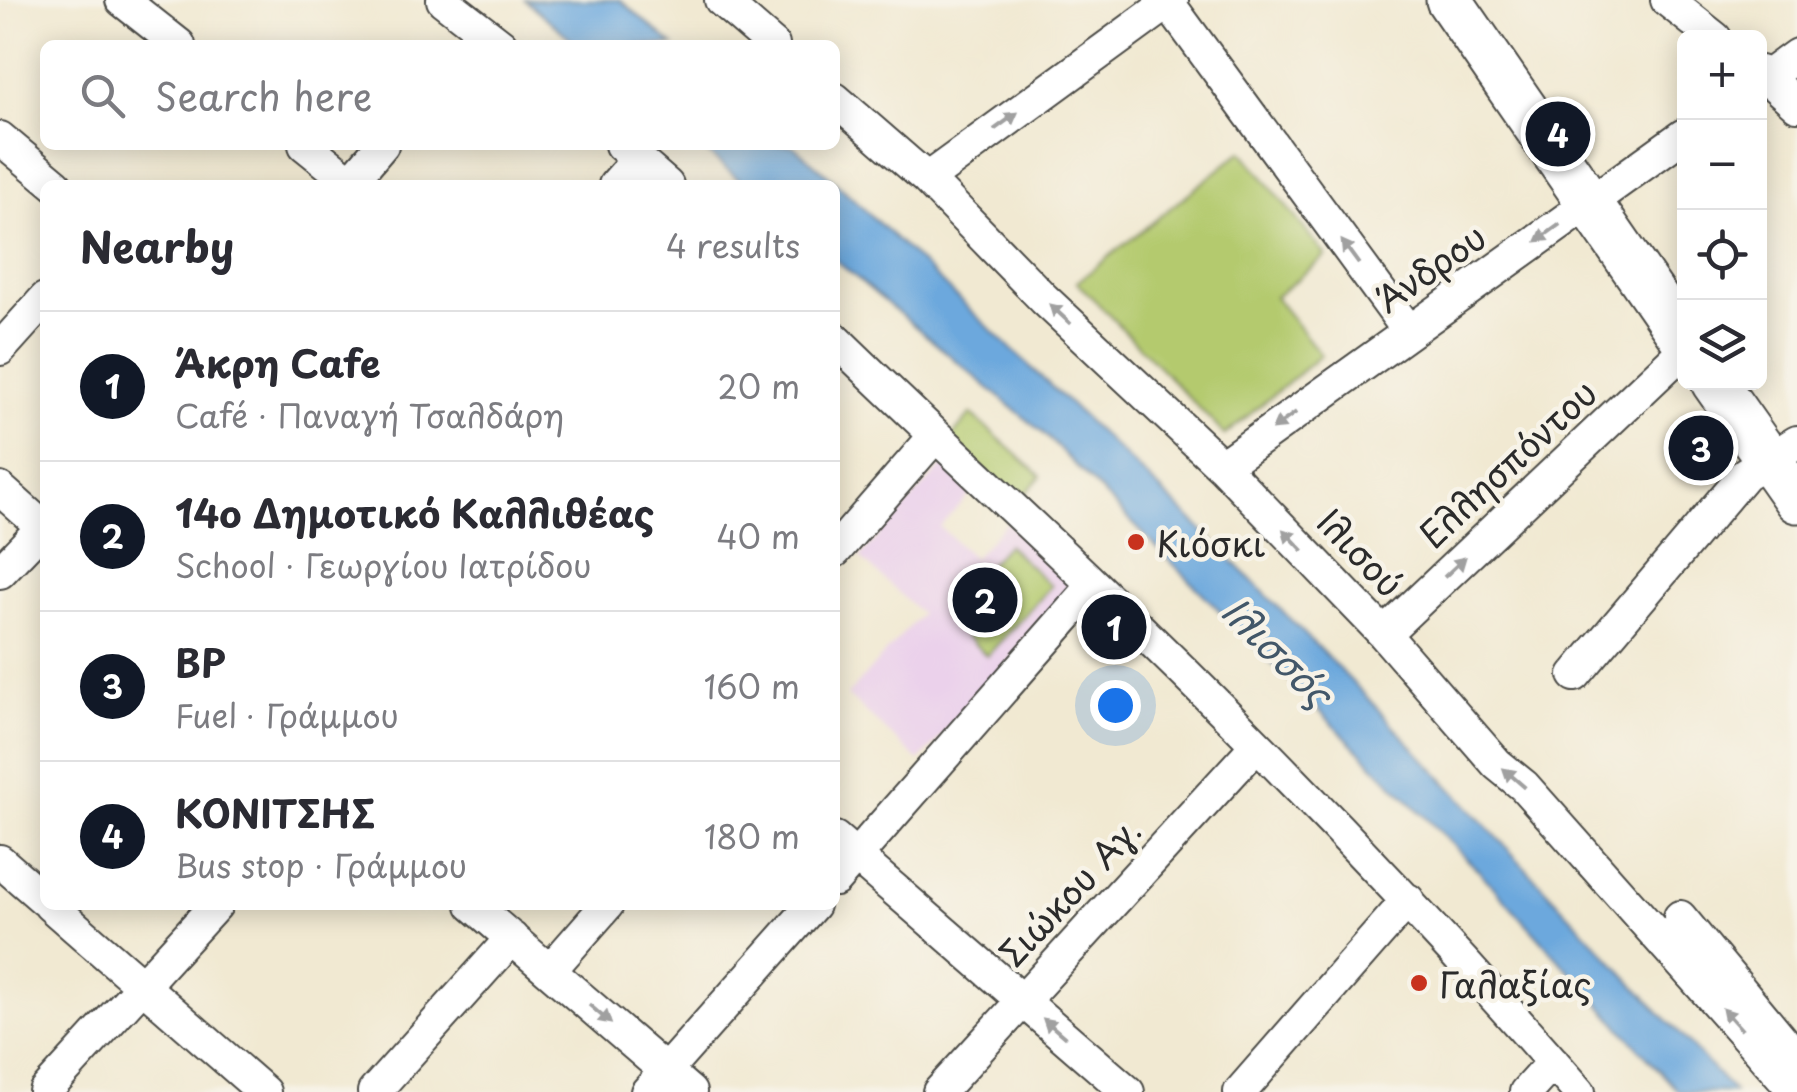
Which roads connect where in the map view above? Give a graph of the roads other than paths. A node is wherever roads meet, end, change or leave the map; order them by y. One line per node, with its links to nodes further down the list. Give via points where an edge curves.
1 (122, 0): 8 (street)
2 (443, 0): 9 (street)
3 (721, 0): 10 (street)
4 (1449, 0): 27 (street)
5 (1667, 0): 7 (street)
6 (1168, 1): 21 (street, one-way to 6); 29 (street, one-way to 6)
7 (1705, 30)
8 (173, 40)
9 (484, 40)
10 (767, 40)
11 (1797, 55): 12 (street)
12 (1767, 74)
13 (1767, 81): 15 (street)
14 (840, 103): 21 (street, Ιλισού)
15 (1797, 105)
16 (0, 138): 22 (street)
17 (1677, 140): 27 (street, Άνδρου)
18 (311, 150): 23 (street)
19 (378, 150): 24 (street)
20 (629, 152): 25 (street); 26 (street)
21 (927, 179): 37 (street, Ιλισού, one-way to 21)
22 (50, 180)
23 (346, 180)
24 (353, 180)
25 (617, 180)
26 (660, 180)
27 (1590, 202): 29 (street, Άνδρου, one-way to 29); 30 (street)
28 (40, 304): 32 (street)
29 (1408, 330): 37 (street, Άνδρου, one-way to 37)
30 (1677, 330)
31 (840, 344): 35 (street)
32 (0, 349)
33 (1677, 357): 45 (street, Ελλησπόντου, one-way to 33)
34 (1722, 390): 36 (street)
35 (935, 436): 42 (street); 44 (street)
36 (1782, 451): 39 (street); 46 (street, via 1746,474)
37 (1222, 466): 45 (street, Ιλισού, one-way to 37)
38 (0, 489): 40 (street)
39 (1797, 500)
40 (40, 524)
41 (40, 531): 43 (street)
42 (840, 545)
43 (0, 572)
44 (1094, 585): 47 (street); 48 (street)
45 (1384, 634): 73 (street, Ιλισού, one-way to 45)
46 (1575, 675)
47 (1258, 746): 51 (street); 61 (street, Σιώκου Αγ.)
48 (842, 858): 61 (street)
49 (0, 861): 50 (street)
50 (40, 896)
51 (1408, 900): 63 (street); 70 (street)
52 (56, 910): 60 (street)
53 (211, 910): 60 (street)
54 (479, 910): 58 (street)
55 (603, 910): 59 (street)
56 (808, 910): 64 (street)
57 (1680, 916): 62 (street)
58 (512, 938): 59 (street); 67 (street)
59 (550, 970): 64 (street, one-way to 64)
60 (141, 983): 65 (street); 66 (street)
61 (1022, 1000): 68 (street, Σιώκου Αγ.); 69 (street, one-way to 61)
62 (1797, 1058)
63 (1553, 1062): 71 (street); 72 (street)
64 (668, 1085)
65 (44, 1092)
66 (264, 1092)
67 (374, 1092)
68 (939, 1092)
69 (1128, 1092)
70 (1240, 1092)
71 (1526, 1092)
72 (1579, 1092)
73 (1796, 1092)

